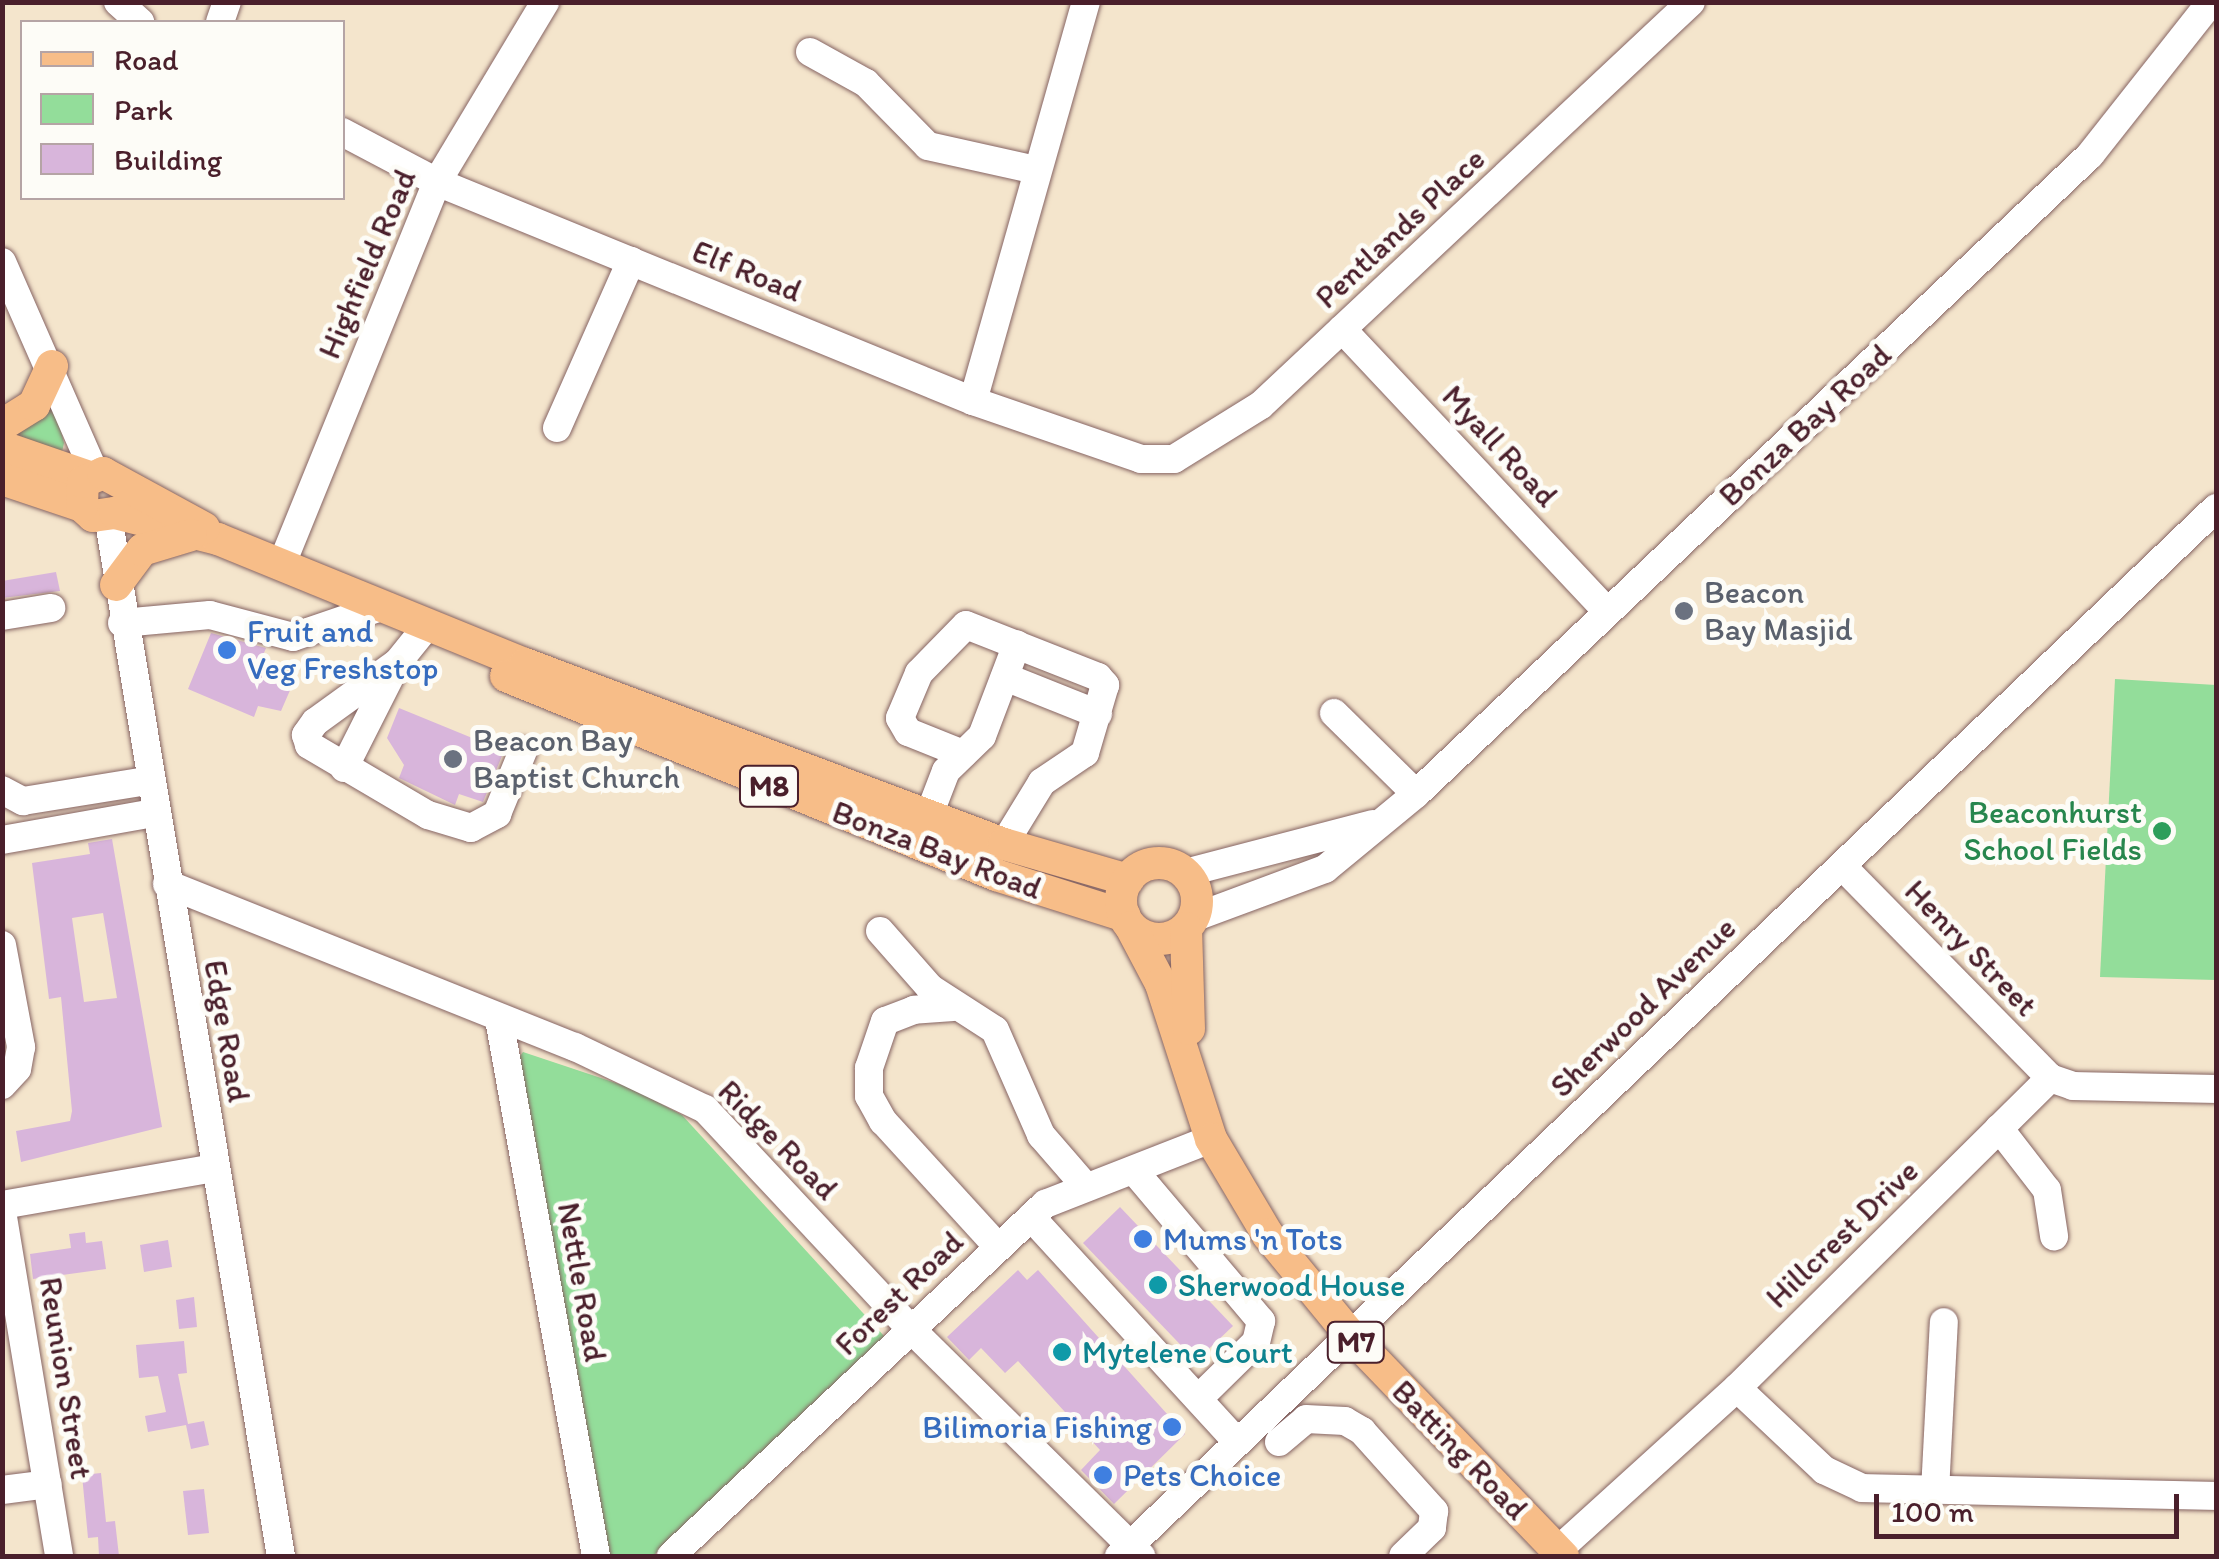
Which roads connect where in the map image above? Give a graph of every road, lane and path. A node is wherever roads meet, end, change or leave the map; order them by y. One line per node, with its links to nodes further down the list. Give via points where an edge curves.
1 (118, 2): 6 (street)
2 (545, 2): 10 (street, Highfield Road)
3 (1086, 2): 9 (street)
4 (1691, 2): 13 (street, Pentlands Place)
5 (2211, 2): 28 (street, Bonza Bay Road, via 2090,154)
6 (138, 20)
7 (810, 52): 9 (street, via 866,83 928,146)
8 (345, 134): 10 (street, Elf Road)
9 (1036, 170): 15 (street)
10 (437, 182): 11 (street, Elf Road); 24 (street, Highfield Road)
11 (631, 261): 15 (street, Elf Road); 17 (street)
12 (2, 262): 14 (street, Edge Road)
13 (1342, 329): 19 (street, Pentlands Place, via 1208,444 1174,459); 28 (street, Myall Road)
14 (56, 375): 16 (main road, via 34,406); 21 (street, Edge Road, via 74,434)
15 (974, 402): 19 (street, Elf Road)
16 (2, 425)
17 (557, 428)
18 (2, 447): 21 (main road, Bonza Bay Road / M8)
19 (1133, 456)
20 (2, 478): 21 (main road, Bonza Bay Road / M8)
21 (103, 493): 23 (main road, Bonza Bay Road / M8, via 156,498); 25 (street, Edge Road)
22 (2216, 508): 48 (street, Sherwood Avenue)
23 (207, 536): 24 (main road, Bonza Bay Road / M8); 25 (main road, via 142,550)
24 (281, 566): 26 (main road, Bonza Bay Road / M8)
25 (116, 585): 30 (street, Edge Road)
26 (381, 607): 30 (street, via 293,637 210,615); 31 (main road, Bonza Bay Road / M8)
27 (51, 608): 29 (street)
28 (1607, 611): 42 (street, Bonza Bay Road)
29 (2, 616)
30 (122, 624): 40 (street, Edge Road)
31 (426, 626): 33 (street); 44 (main road, Bonza Bay Road / M8); 52 (main road, Bonza Bay Road / M8, via 524,687)
32 (1017, 644): 34 (street); 36 (street, via 1098,677 1105,694); 38 (street, via 966,625 907,690 900,718 908,732)
33 (398, 662): 39 (street); 39 (street, via 308,730 310,746)
34 (1005, 677): 36 (street); 38 (street, via 982,736)
35 (1334, 713): 42 (street)
36 (1098, 714): 47 (street, via 1084,753 1042,782)
37 (522, 751): 39 (street, via 497,814 478,828 428,816)
38 (963, 754): 44 (street, via 946,771)
39 (344, 768)
40 (147, 780): 41 (street, via 23,800); 43 (street, Edge Road)
41 (2, 790)
42 (1416, 794): 45 (street, Bonza Bay Road)
43 (154, 813): 46 (street); 51 (street, Edge Road)
44 (929, 816): 47 (main road, Bonza Bay Road / M8)
45 (1375, 824): 49 (street, Bonza Bay Road); 53 (street, Bonza Bay Road, via 1324,868)
46 (2, 840)
47 (1004, 844): 50 (main road, Bonza Bay Road / M8)
48 (1842, 866): 58 (street, Henry Street); 73 (street, Sherwood Avenue)
49 (1185, 873): 50 (main road, via 1161,863); 53 (main road, via 1197,894)
50 (1128, 880): 52 (main road)
51 (167, 884): 57 (street, Ridge Road); 64 (street, Edge Road)
52 (1128, 921): 53 (main road, via 1152,938); 61 (main road, Batting Road, via 1162,984)
53 (1190, 923): 61 (main road, Batting Road, via 1186,1004)
54 (880, 931): 56 (street)
55 (2, 945): 59 (street, via 21,1047 17,1068)
56 (953, 1008): 66 (street, via 980,1017 1006,1045 1041,1135); 70 (street, via 914,1010 885,1022 869,1096 883,1121)
57 (498, 1019): 72 (street, Ridge Road, via 705,1109); 86 (street, Nettle Road)
58 (2050, 1078): 60 (street, via 2073,1086); 62 (street, Hillcrest Drive)
59 (2, 1085)
60 (2216, 1090)
61 (1197, 1093): 63 (main road, Batting Road / M7)
62 (1999, 1128): 69 (street, via 2046,1190); 74 (street, Hillcrest Drive)
63 (1212, 1139): 65 (street, Forest Road); 73 (main road, Batting Road / M7, via 1268,1235)
64 (215, 1168): 67 (street); 85 (street, Edge Road)
65 (1136, 1173): 66 (street, Forest Road); 75 (street, via 1261,1321 1256,1342)
66 (1086, 1187): 68 (street, Forest Road)
67 (2, 1208): 78 (street, Reunion Street)
68 (1031, 1217): 70 (street, Forest Road); 75 (street)
69 (2054, 1236)
70 (998, 1247): 72 (street, Forest Road)
71 (1944, 1322): 80 (street)
72 (912, 1330): 82 (street, Ridge Road); 87 (street, Forest Road)
73 (1351, 1336): 76 (street, Sherwood Avenue); 83 (main road, Batting Road / M7)
74 (1737, 1388): 80 (street, via 1835,1478 1862,1488); 83 (street, Hillcrest Drive)
75 (1198, 1399): 76 (street)
76 (1235, 1440): 82 (street, Sherwood Avenue)
77 (1279, 1442): 88 (street, via 1306,1419 1362,1430 1434,1511 1432,1528)
78 (48, 1484): 79 (street); 84 (street, Reunion Street)
79 (2, 1490)
80 (1935, 1491): 81 (street)
81 (2216, 1496)
82 (1130, 1553)
83 (1560, 1554)
84 (59, 1556)
85 (281, 1556)
86 (596, 1556)
87 (671, 1556)
88 (1403, 1556)

